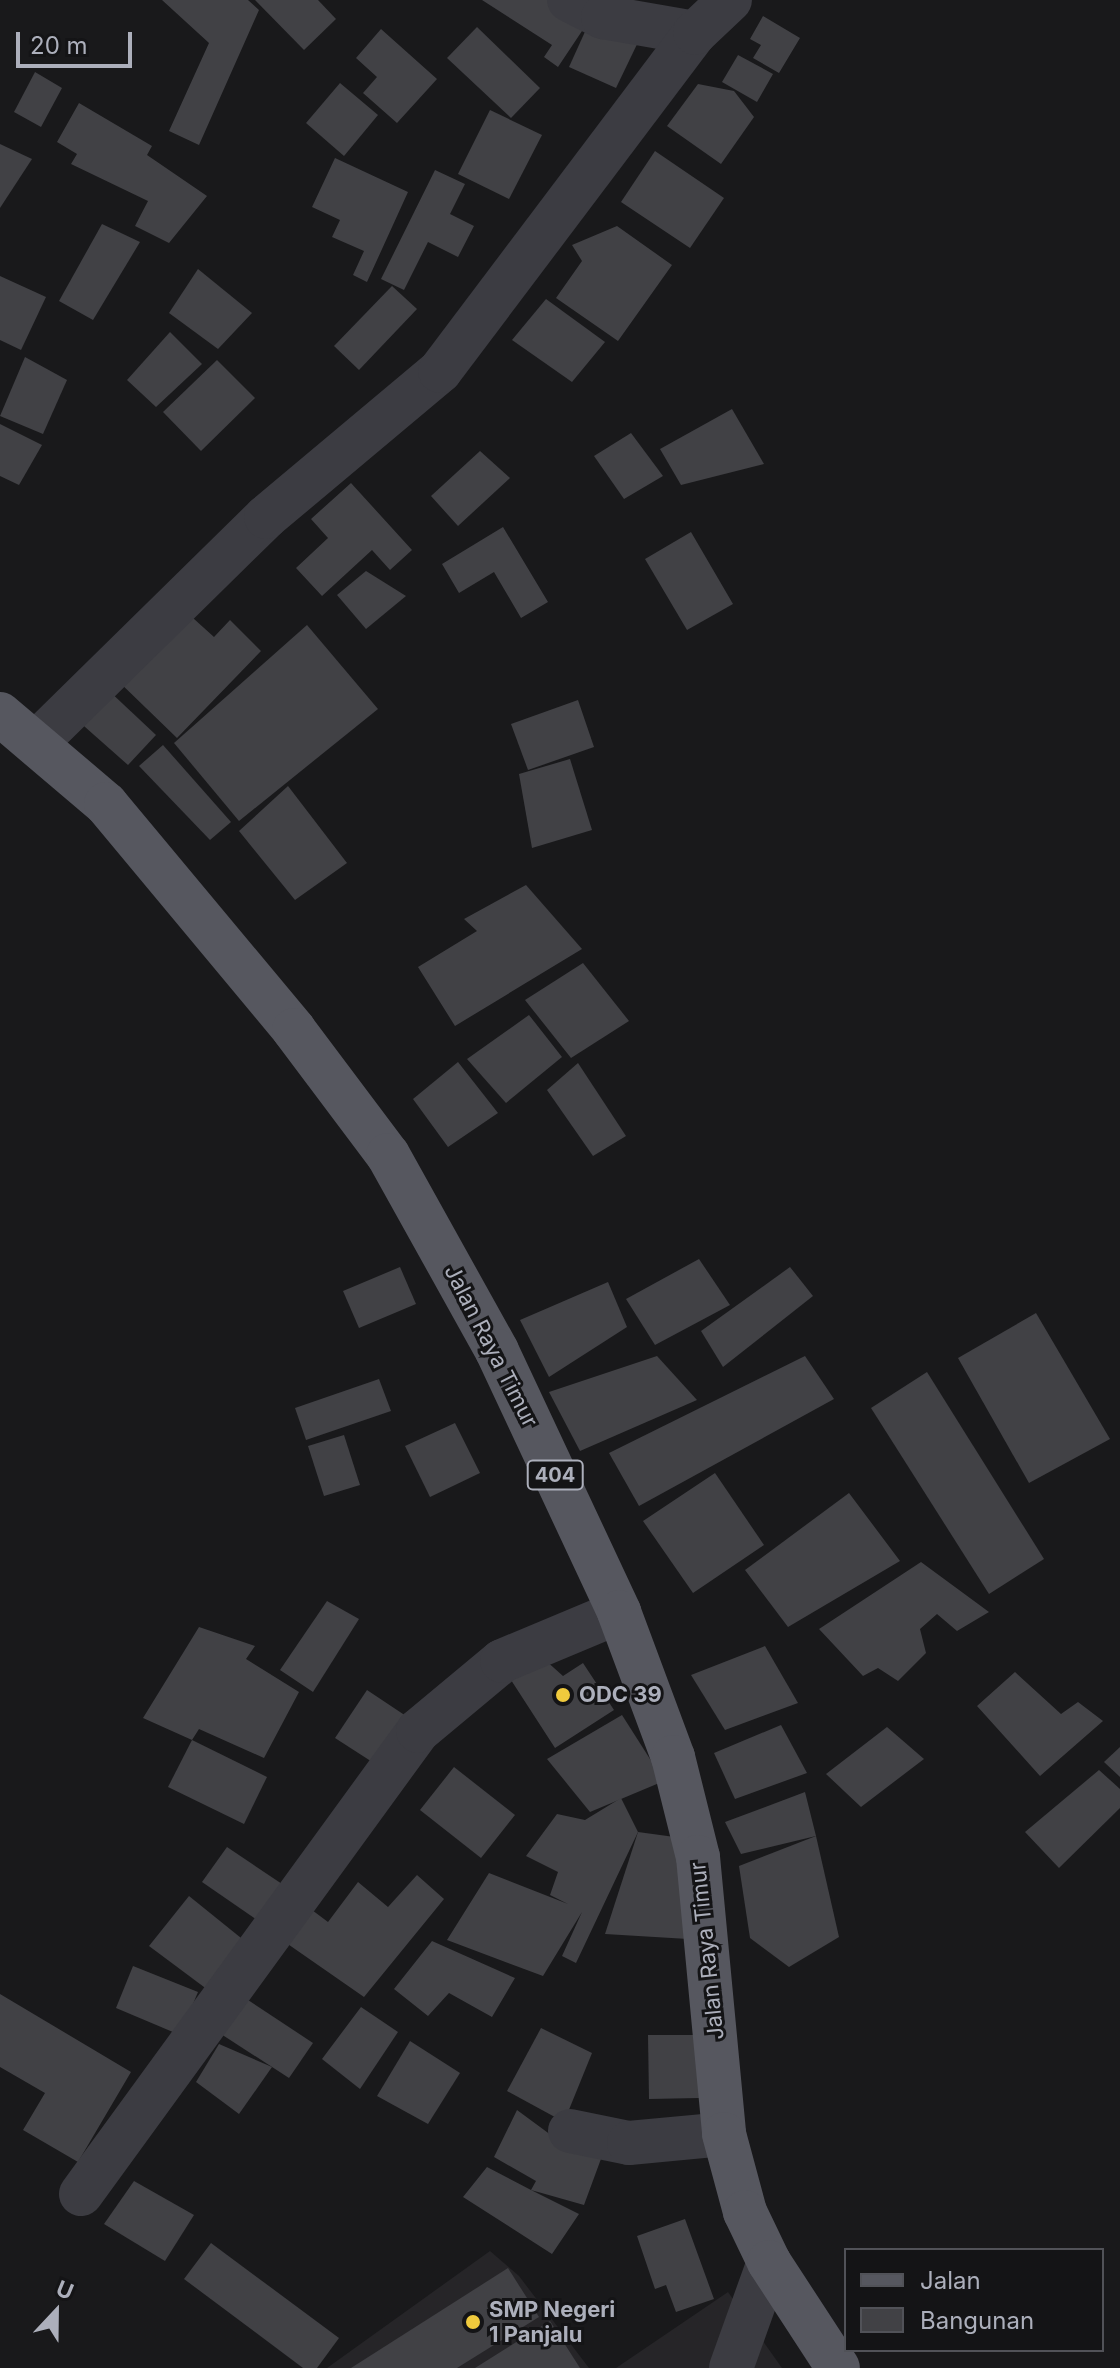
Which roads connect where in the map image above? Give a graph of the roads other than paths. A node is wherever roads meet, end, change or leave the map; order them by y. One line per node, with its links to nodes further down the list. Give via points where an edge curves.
1 (569, 0): 3 (street, via 603,17)
2 (730, 0): 3 (street)
3 (695, 33): 5 (street, via 440,371 266,517)
4 (0, 714): 5 (main road, Jalan Raya Timur / 404)
5 (38, 741): 6 (main road, Jalan Raya Timur / 404, via 106,804 199,912 388,1155 497,1351)
6 (619, 1612): 8 (main road, Jalan Raya Timur / 404, via 673,1757 698,1857); 9 (street, via 502,1661 418,1731)
7 (570, 2131): 8 (street, via 629,2143)
8 (724, 2134): 10 (main road, Jalan Raya Timur / 404)
9 (81, 2194)
10 (769, 2262): 11 (street); 12 (main road, Jalan Raya Timur / 404)
11 (731, 2368)
12 (838, 2368)

